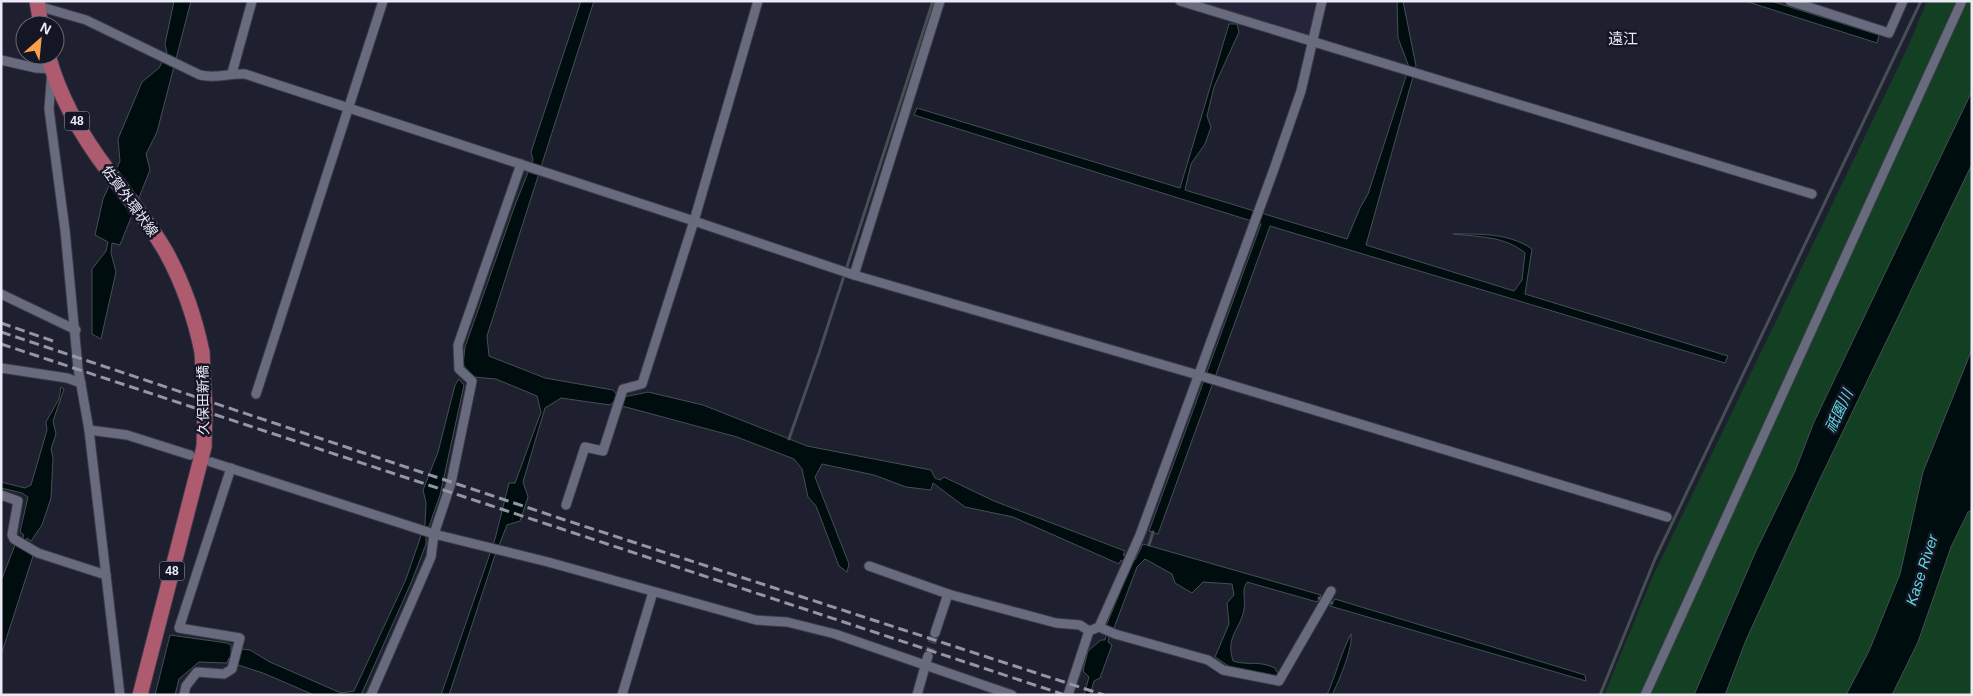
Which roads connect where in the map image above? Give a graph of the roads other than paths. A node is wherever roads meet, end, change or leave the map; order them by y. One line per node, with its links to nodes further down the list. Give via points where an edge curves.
1 (252, 1): 18 (street)
2 (383, 1): 19 (street)
3 (758, 1): 22 (street)
4 (940, 1): 23 (street)
5 (1180, 1): 11 (street)
6 (1322, 1): 11 (street)
7 (1790, 1): 8 (street, via 1889,33)
8 (1902, 1)
9 (1962, 1): 57 (street)
10 (37, 4): 18 (street, via 86,20 200,75 215,78)
11 (1314, 42): 21 (street); 28 (street, via 1301,91)
12 (1, 60): 13 (street)
13 (15, 63)
14 (23, 65): 15 (street, via 36,68)
15 (43, 65)
16 (50, 65): 25 (street, via 49,109)
17 (51, 65): 26 (main road, 佐賀外環状線 / 48, via 71,112 107,170 166,252 185,292)
18 (232, 73): 19 (street, via 245,74)
19 (349, 108): 20 (street); 30 (street)
20 (525, 165): 22 (street); 38 (street, via 458,345 459,369 472,381 451,483)
21 (1812, 194)
22 (694, 221): 23 (street); 36 (street, via 642,384 623,388 603,450 585,447)
23 (854, 275): 28 (street)
24 (1, 294): 25 (street)
25 (76, 330): 29 (street)
26 (202, 352): 50 (main road, 久保田新橋 / 48, bridge, via 204,447)
27 (1, 368): 29 (street, via 52,375)
28 (1200, 376): 37 (street); 44 (street)
29 (81, 383): 31 (street)
30 (256, 394)
31 (89, 430): 32 (street, via 127,435); 40 (street)
32 (190, 455)
33 (212, 462): 34 (street)
34 (231, 468): 38 (street); 51 (street, via 179,628 240,638 232,669 224,674 197,672 186,686)
35 (1, 495): 40 (street, via 18,501 12,535 18,541 38,553)
36 (566, 505)
37 (1667, 516)
38 (432, 533): 41 (street); 52 (street, via 431,557)
39 (870, 566): 42 (street)
40 (106, 575): 49 (street)
41 (653, 592): 48 (street, via 756,620 787,622 835,634); 53 (street)
42 (948, 594): 45 (street, via 1056,624 1080,625); 46 (street)
43 (1328, 597): 44 (street, via 1280,681 1224,670 1208,660)
44 (1102, 628): 45 (street)
45 (1089, 631): 56 (street)
46 (935, 633)
47 (928, 656): 48 (street)
48 (925, 666): 54 (street); 55 (street)
49 (120, 695)
50 (140, 695)
51 (184, 695)
52 (371, 695)
53 (622, 695)
54 (917, 695)
55 (1012, 695)
56 (1068, 695)
57 (1645, 695)

